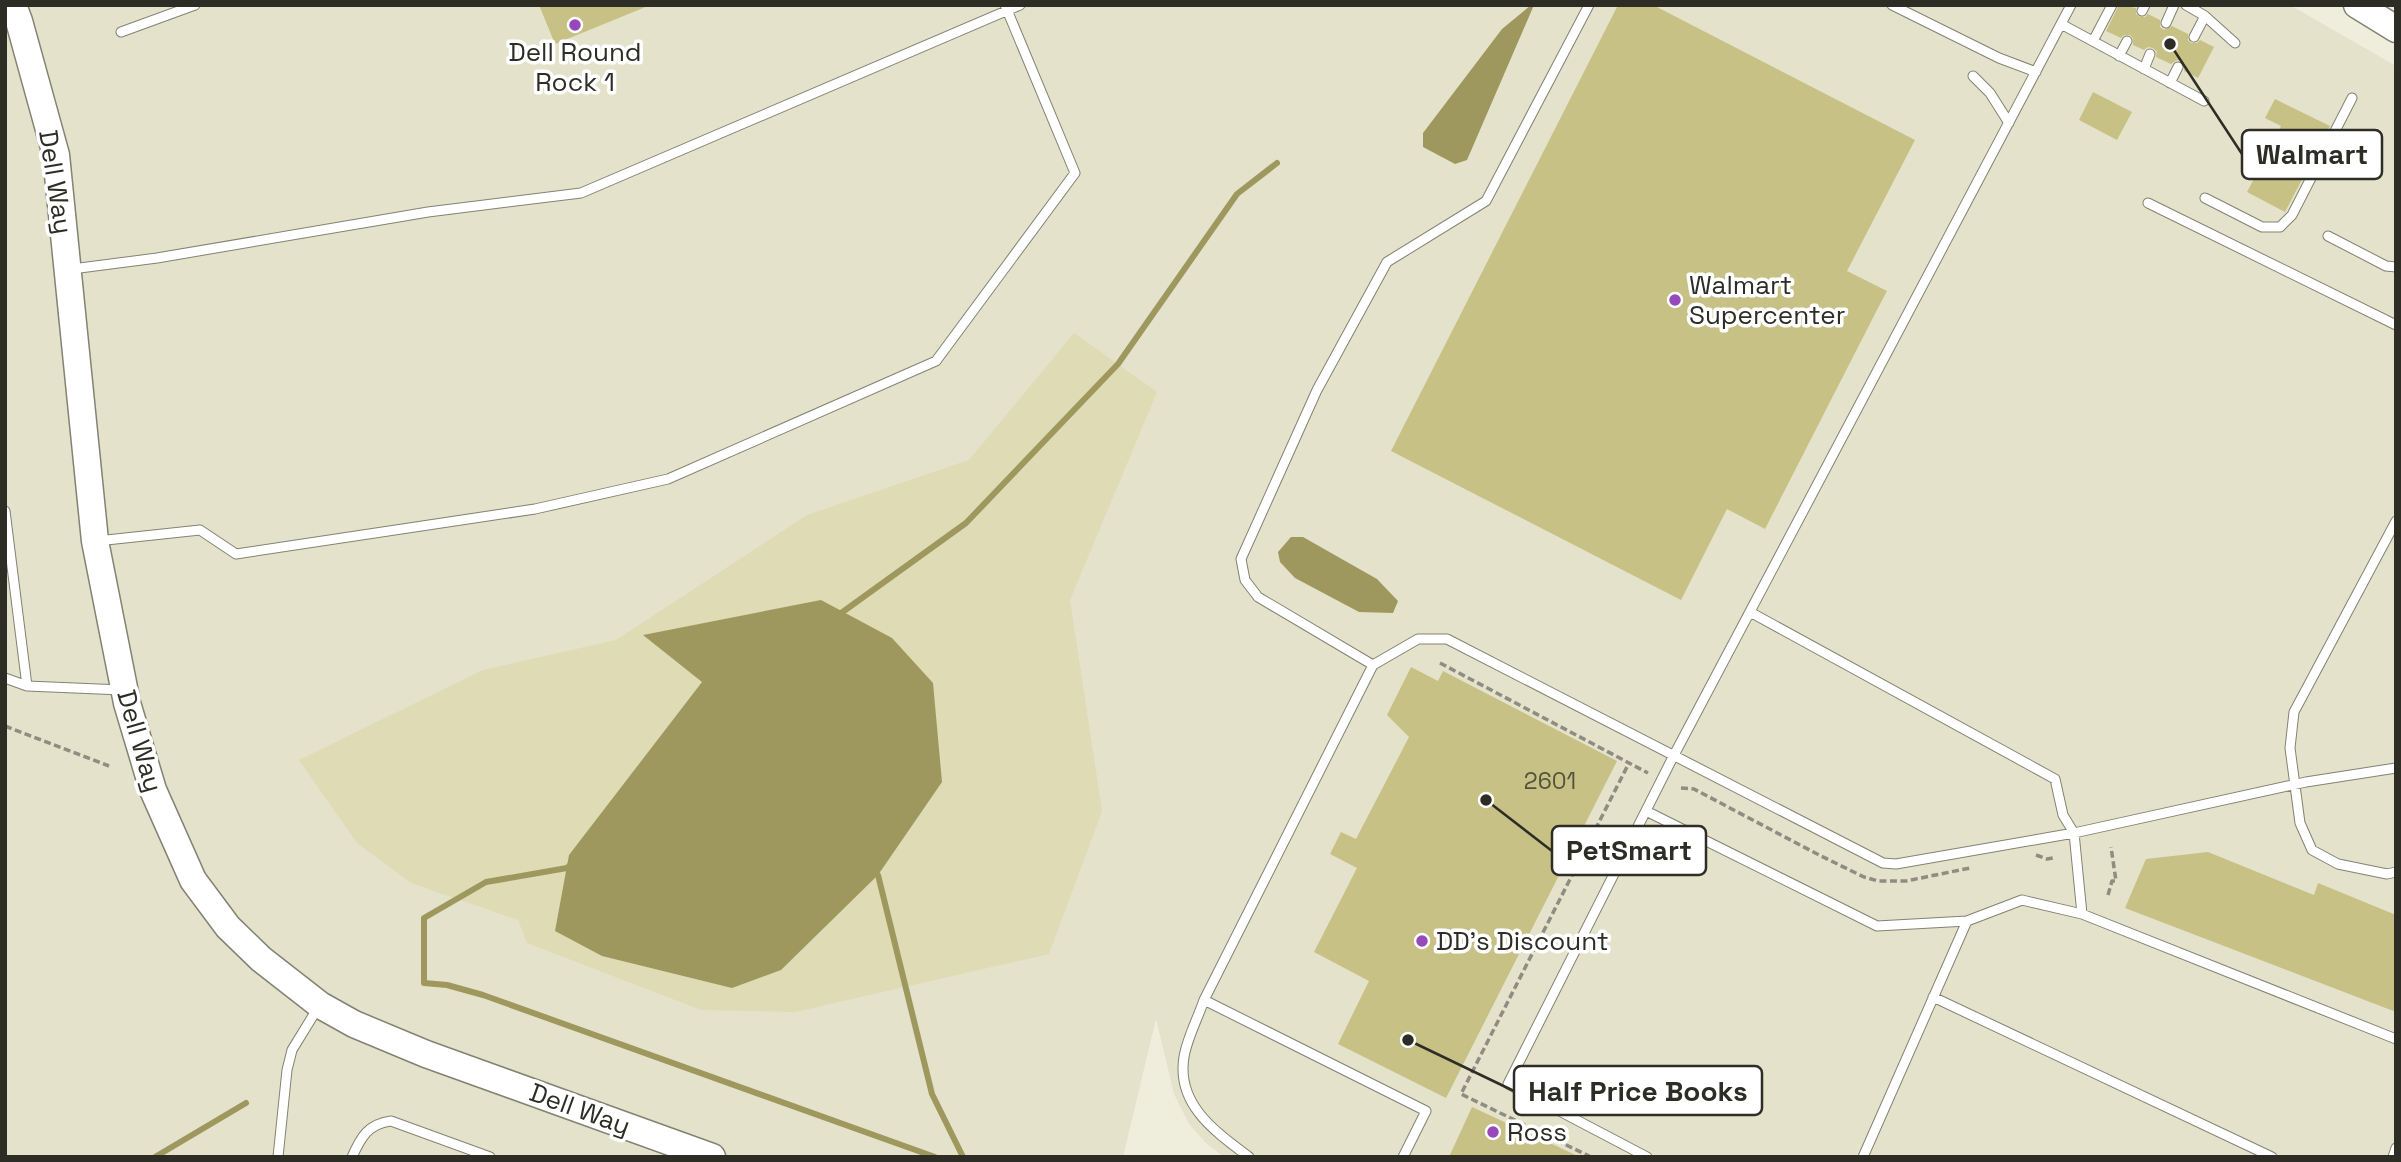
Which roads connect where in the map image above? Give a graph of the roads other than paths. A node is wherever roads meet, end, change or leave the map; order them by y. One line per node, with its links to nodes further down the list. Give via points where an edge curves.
1 (13, 5): 35 (street, Dell Way, via 57,155)
2 (195, 5): 16 (lane)
3 (1020, 5): 11 (lane)
4 (1589, 5): 41 (lane, via 1486,201 1387,262 1317,390 1241,559 1245,580 1258,597)
5 (1892, 5): 25 (lane)
6 (2071, 5): 14 (lane)
7 (2112, 5): 18 (lane)
8 (2174, 5): 13 (lane)
9 (2186, 5): 12 (lane)
10 (2357, 5): 15 (street)
11 (1007, 8): 35 (lane, via 581,193 428,212); 39 (lane, via 1075,173 936,361 668,479 548,506 236,554 200,530)
12 (2204, 16): 17 (lane); 20 (lane)
13 (2166, 23)
14 (2061, 24): 18 (lane); 25 (lane)
15 (2396, 29)
16 (121, 32)
17 (2194, 37)
18 (2094, 41): 22 (lane)
19 (2127, 41): 22 (lane)
20 (2235, 43)
21 (2150, 54): 24 (lane)
22 (2119, 55): 24 (lane)
23 (2178, 68): 27 (lane)
24 (2144, 69): 27 (lane)
25 (2036, 72): 30 (lane)
26 (1973, 76): 30 (lane)
27 (2170, 83): 29 (lane)
28 (2353, 98): 31 (lane, via 2292,215 2280,227 2262,227)
29 (2204, 101)
30 (2009, 123): 40 (lane)
31 (2205, 198)
32 (2148, 203): 36 (lane)
33 (2328, 236): 34 (lane)
34 (2396, 267)
35 (68, 270): 39 (street, Dell Way)
36 (2395, 322)
37 (5, 511): 43 (lane)
38 (2396, 521): 47 (lane, via 2294,712 2290,748)
39 (95, 541): 44 (street, Dell Way)
40 (1750, 612): 45 (lane); 49 (lane, via 2055,779 2063,815)
41 (1373, 665): 45 (lane, via 1418,639 1447,639); 54 (lane)
42 (5, 678): 43 (lane)
43 (27, 686): 44 (lane)
44 (124, 690): 55 (street, Dell Way, via 153,790 193,880 228,927)
45 (1673, 757): 48 (lane); 49 (lane, via 1883,863)
46 (2396, 768): 47 (lane)
47 (2294, 785): 49 (lane); 50 (lane, via 2300,823 2312,850 2338,864)
48 (1646, 811): 52 (lane, via 1877,926); 64 (lane, via 1508,1084)
49 (2074, 834): 51 (lane)
50 (2396, 872)
51 (2081, 914): 52 (lane, via 2022,900); 56 (lane)
52 (1967, 920): 53 (lane)
53 (1933, 997): 65 (lane); 66 (lane)
54 (1204, 1000): 62 (lane, via 1184,1058 1185,1084 1196,1112); 63 (lane, via 1426,1111)
55 (320, 1004): 58 (lane, via 292,1050); 61 (street, Dell Way, via 354,1024 426,1054)
56 (2396, 1039)
57 (2396, 1148): 67 (lane)
58 (278, 1157)
59 (352, 1157): 60 (lane, via 369,1128 391,1121)
60 (490, 1157)
61 (712, 1157)
62 (1250, 1157)
63 (1404, 1157)
64 (1647, 1157)
65 (1863, 1157)
66 (2272, 1157)
67 (2393, 1157)

